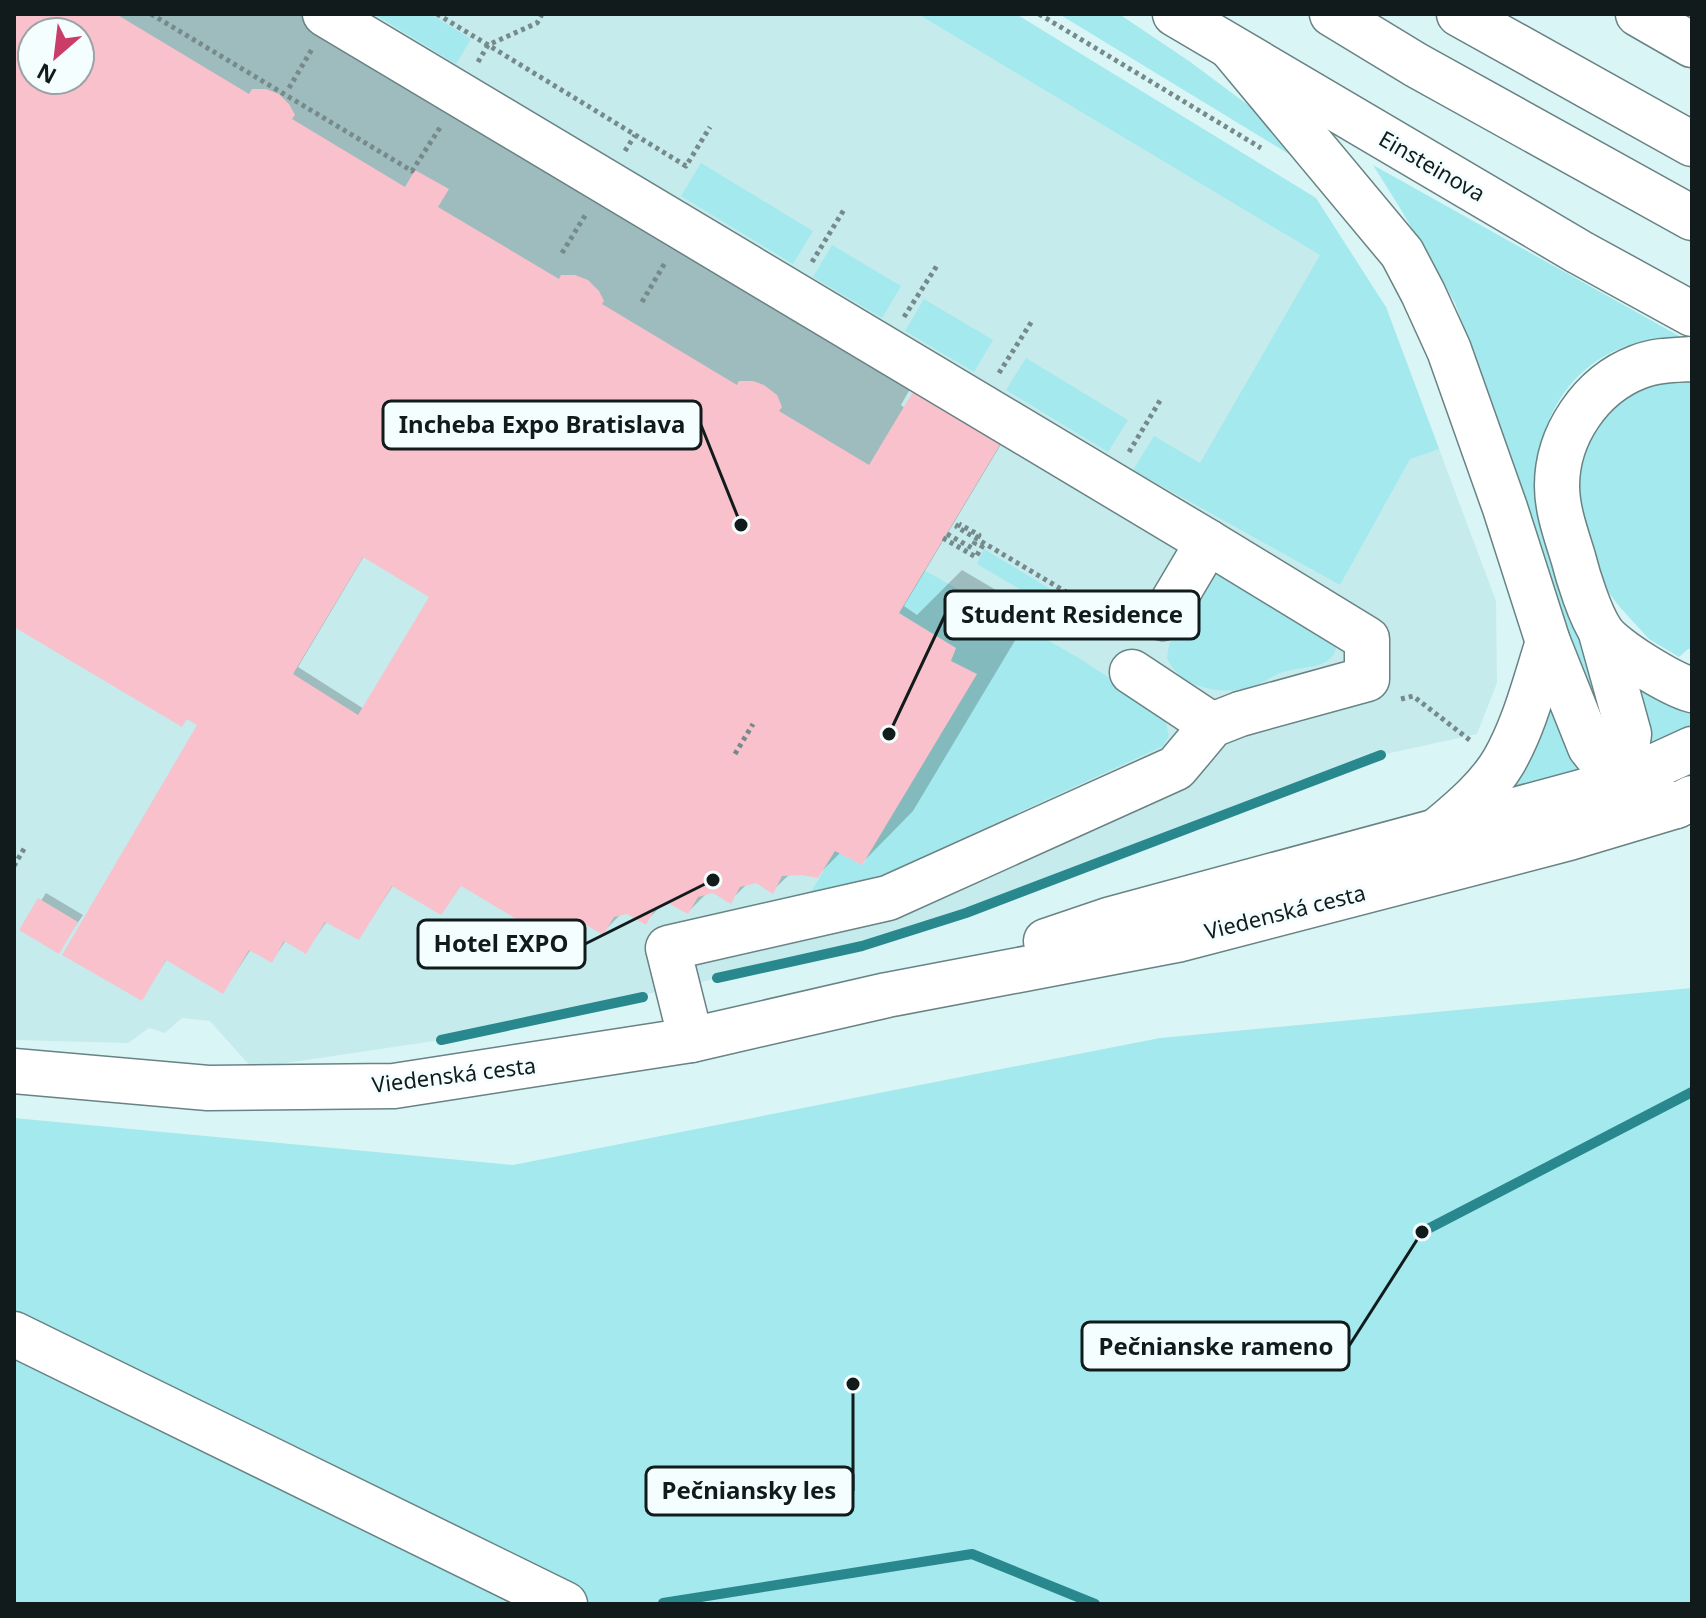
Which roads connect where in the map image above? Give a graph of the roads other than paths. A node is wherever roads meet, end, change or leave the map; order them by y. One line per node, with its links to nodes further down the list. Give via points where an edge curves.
1 (325, 14): 12 (main road)
2 (1175, 14): 7 (main road, Einsteinova)
3 (1332, 14): 9 (main road)
4 (1459, 14): 8 (main road)
5 (1638, 14): 6 (main road)
6 (1692, 45)
7 (1232, 49): 10 (main road, Einsteinova); 14 (main road, via 1402,253 1449,350)
8 (1692, 144)
9 (1692, 218)
10 (1692, 314)
11 (1692, 359): 13 (main road, via 1639,366 1605,385 1565,445 1558,468 1558,506)
12 (1208, 542): 16 (main road, via 1144,642); 16 (main road, via 1367,639 1367,679)
13 (1601, 633): 15 (main road, via 1667,681); 18 (main road, via 1629,734)
14 (1548, 642): 18 (main road, via 1590,747); 21 (main road, via 1523,723 1503,764)
15 (1692, 690)
16 (1212, 725): 23 (main road, via 1176,768 888,898 668,948)
17 (1692, 749): 18 (main road, Viedenská cesta)
18 (1622, 781): 19 (main road, Viedenská cesta, via 1636,791); 20 (main road); 21 (main road, Viedenská cesta)
19 (1684, 802): 20 (main road, Viedenská cesta)
20 (1602, 829): 22 (main road, Viedenská cesta, via 1177,940)
21 (1436, 832): 22 (main road, Viedenská cesta, via 1108,920)
22 (887, 995): 23 (main road, Viedenská cesta)
23 (691, 1040): 24 (main road, Viedenská cesta, via 394,1086 208,1088)
24 (14, 1071)
25 (14, 1334): 26 (main road)
26 (565, 1604)

